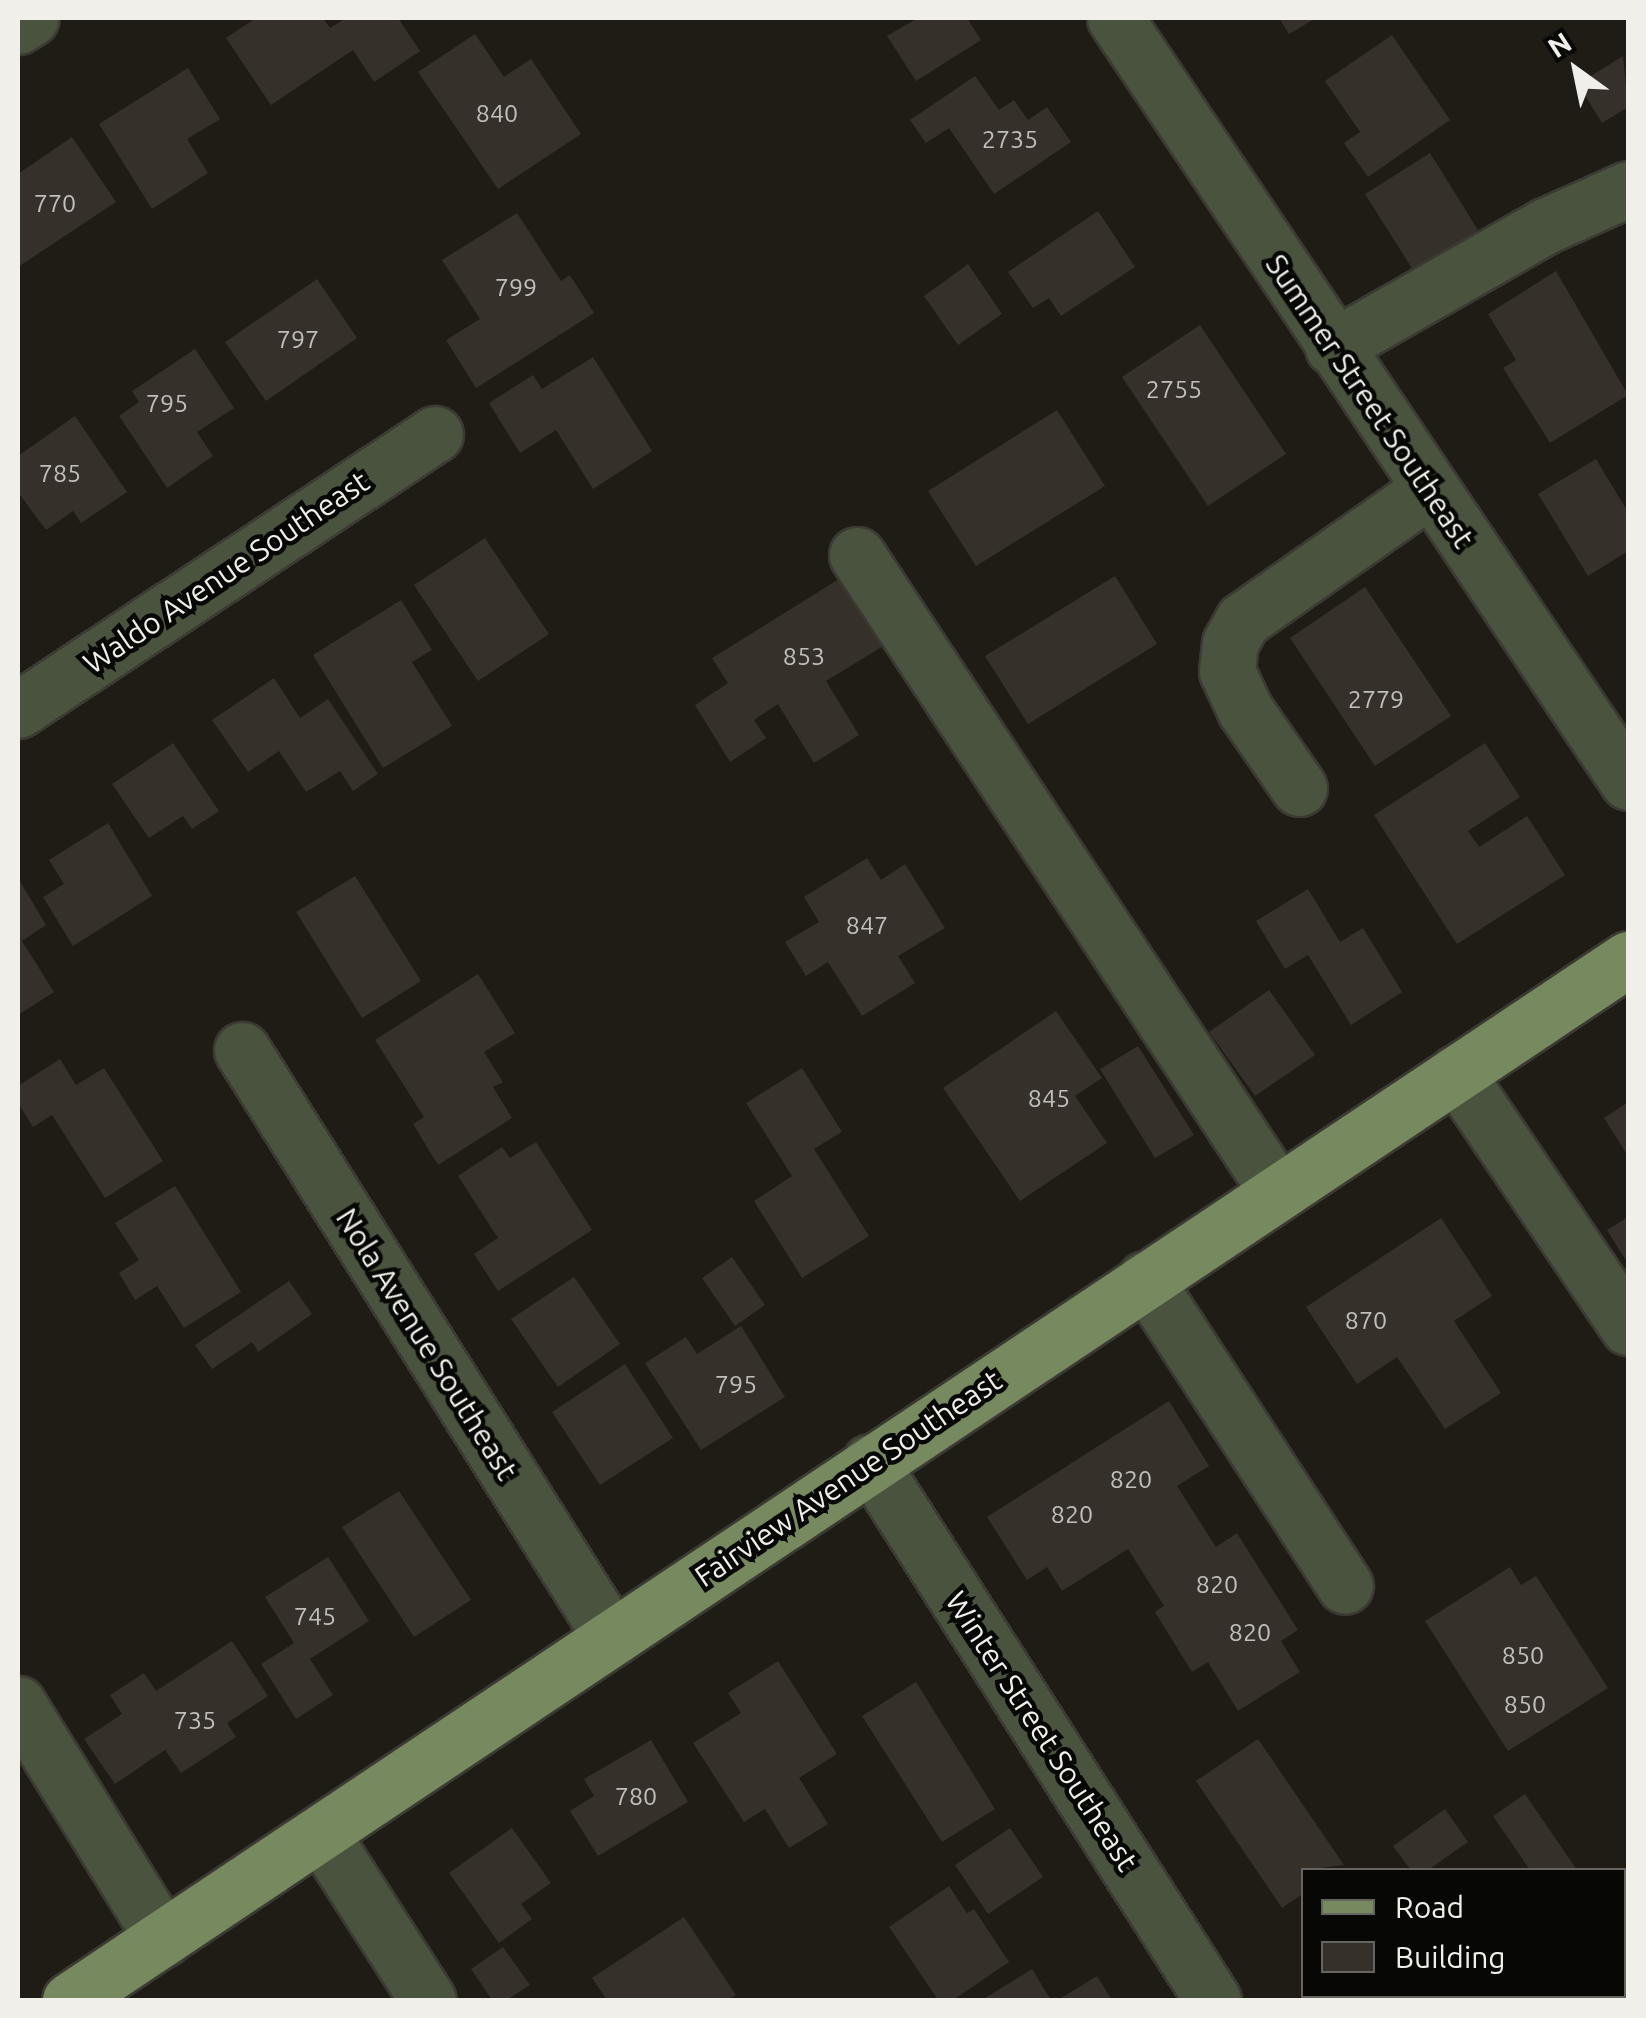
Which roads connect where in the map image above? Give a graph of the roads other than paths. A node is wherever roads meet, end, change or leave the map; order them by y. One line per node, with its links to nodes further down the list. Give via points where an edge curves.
1 (31, 18): 3 (street)
2 (1115, 18): 5 (street, Summer Street Southeast)
3 (18, 26)
4 (1628, 189): 5 (street, via 1545,226)
5 (1333, 346): 7 (street, Summer Street Southeast)
6 (435, 434): 9 (street, Waldo Avenue Southeast)
7 (1430, 489): 10 (street, Summer Street Southeast); 11 (street, via 1243,620 1230,643 1227,671 1245,710)
8 (857, 555): 15 (street)
9 (18, 710)
10 (1628, 782)
11 (1300, 788)
12 (1628, 959): 14 (main road, Fairview Avenue Southeast)
13 (242, 1050): 20 (street, Nola Avenue Southeast)
14 (1456, 1073): 15 (main road, Fairview Avenue Southeast); 17 (street)
15 (1277, 1191): 16 (main road, Fairview Avenue Southeast)
16 (1145, 1279): 18 (main road, Fairview Avenue Southeast); 19 (street)
17 (1628, 1327)
18 (870, 1462): 20 (main road, Fairview Avenue Southeast); 26 (street, Winter Street Southeast)
19 (1344, 1586)
20 (612, 1638): 22 (main road, Fairview Avenue Southeast)
21 (18, 1704): 23 (street)
22 (322, 1835): 23 (main road, Fairview Avenue Southeast); 25 (street)
23 (163, 1939): 24 (main road, Fairview Avenue Southeast)
24 (70, 2000)
25 (428, 2000)
26 (1213, 2000)

